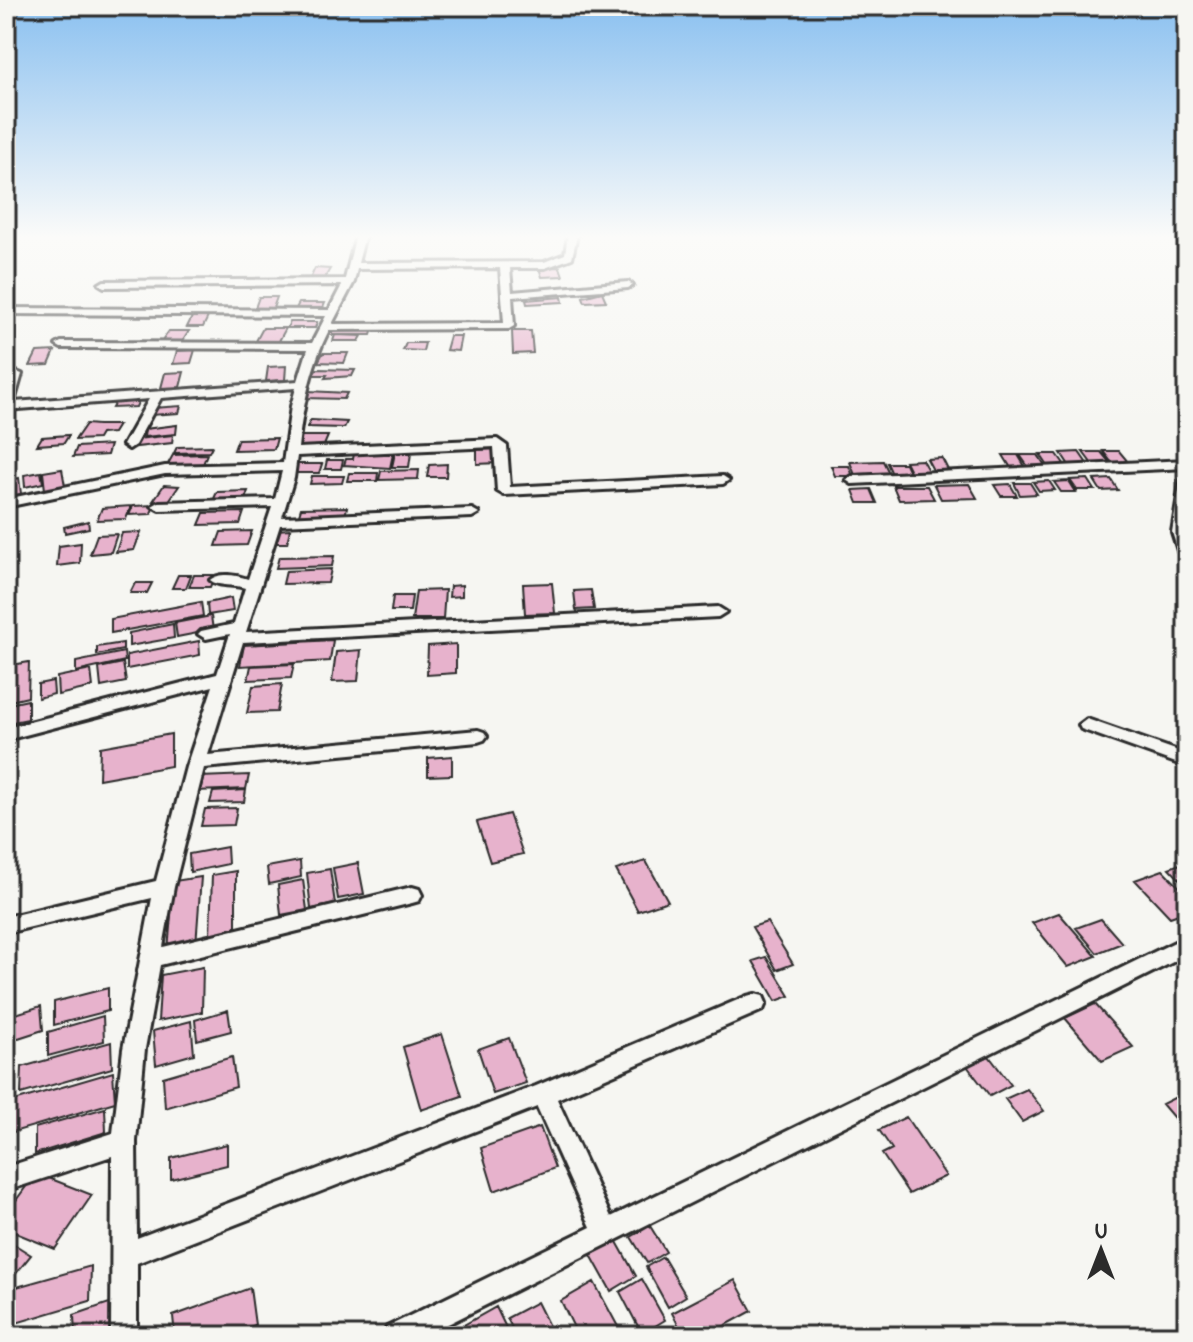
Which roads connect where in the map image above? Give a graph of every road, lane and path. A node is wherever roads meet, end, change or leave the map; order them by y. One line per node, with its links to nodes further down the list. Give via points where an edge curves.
1 (341, 298): 4 (street)
2 (506, 298): 4 (street, via 507,326)
3 (6, 311): 4 (street)
4 (330, 320): 6 (street)
5 (61, 345): 6 (street)
6 (315, 346): 8 (street)
7 (6, 371): 10 (street, via 16,374)
8 (303, 384): 9 (street); 12 (street)
9 (157, 395): 10 (street); 11 (street)
10 (6, 406)
11 (129, 445)
12 (291, 459): 15 (street, via 497,443 504,491); 17 (street, via 165,470); 18 (street)
13 (1187, 464): 16 (street)
14 (1187, 478): 22 (street, via 1179,532)
15 (723, 480)
16 (852, 480)
17 (6, 503)
18 (280, 503): 19 (street); 21 (street)
19 (159, 506)
20 (472, 513): 21 (street)
21 (273, 521): 24 (street)
22 (1187, 557)
23 (217, 580): 24 (street)
24 (252, 586): 26 (street)
25 (718, 612): 26 (street)
26 (238, 632): 27 (street); 28 (street)
27 (206, 634)
28 (223, 678): 30 (street); 33 (street)
29 (1087, 725): 32 (street)
30 (6, 734)
31 (478, 736): 33 (street)
32 (1187, 761)
33 (197, 762): 34 (street)
34 (164, 887): 36 (street); 38 (street)
35 (412, 895): 38 (street)
36 (6, 925)
37 (1187, 945): 43 (street)
38 (149, 959): 41 (street)
39 (755, 1003): 40 (street)
40 (543, 1094): 43 (street); 44 (street)
41 (124, 1141): 42 (street); 44 (street)
42 (6, 1179)
43 (606, 1233): 46 (street)
44 (125, 1255): 45 (street)
45 (124, 1336)
46 (396, 1336)

